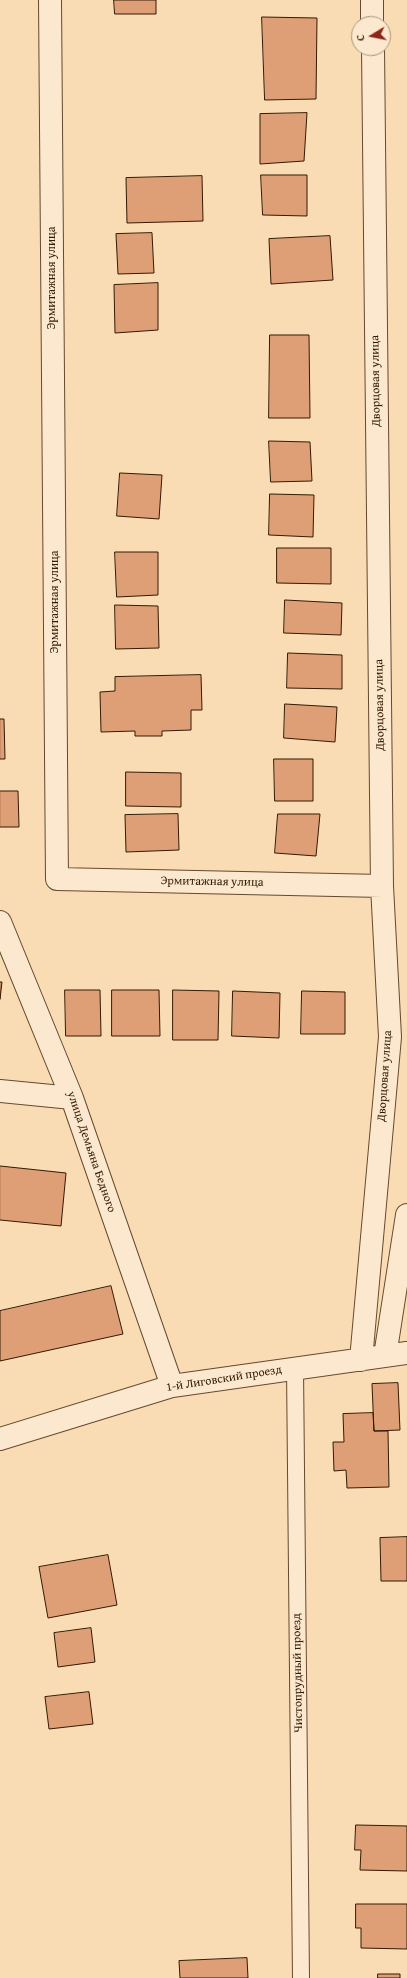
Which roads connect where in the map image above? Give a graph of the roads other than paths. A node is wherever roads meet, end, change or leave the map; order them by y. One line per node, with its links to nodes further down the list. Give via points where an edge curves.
1 (50, 0): 5 (street, Эрмитажная улица, via 57,878)
2 (372, 0): 3 (street)
3 (372, 16)
4 (373, 56): 5 (street, Дворцовая улица)
5 (382, 886): 12 (street, Дворцовая улица, via 390,1037)
6 (0, 922): 8 (street, улица Демьяна Бедного)
7 (0, 1091): 8 (street)
8 (72, 1098): 14 (street, улица Демьяна Бедного)
9 (407, 1215): 11 (street)
10 (407, 1353): 11 (street, 1-й Лиговский проезд)
11 (385, 1356): 12 (street, 1-й Лиговский проезд)
12 (361, 1360): 13 (street, 1-й Лиговский проезд)
13 (295, 1368): 14 (street, 1-й Лиговский проезд); 16 (lane, Чистопрудный проезд)
14 (172, 1386): 15 (street, 1-й Лиговский проезд)
15 (0, 1439)
16 (301, 1978)

